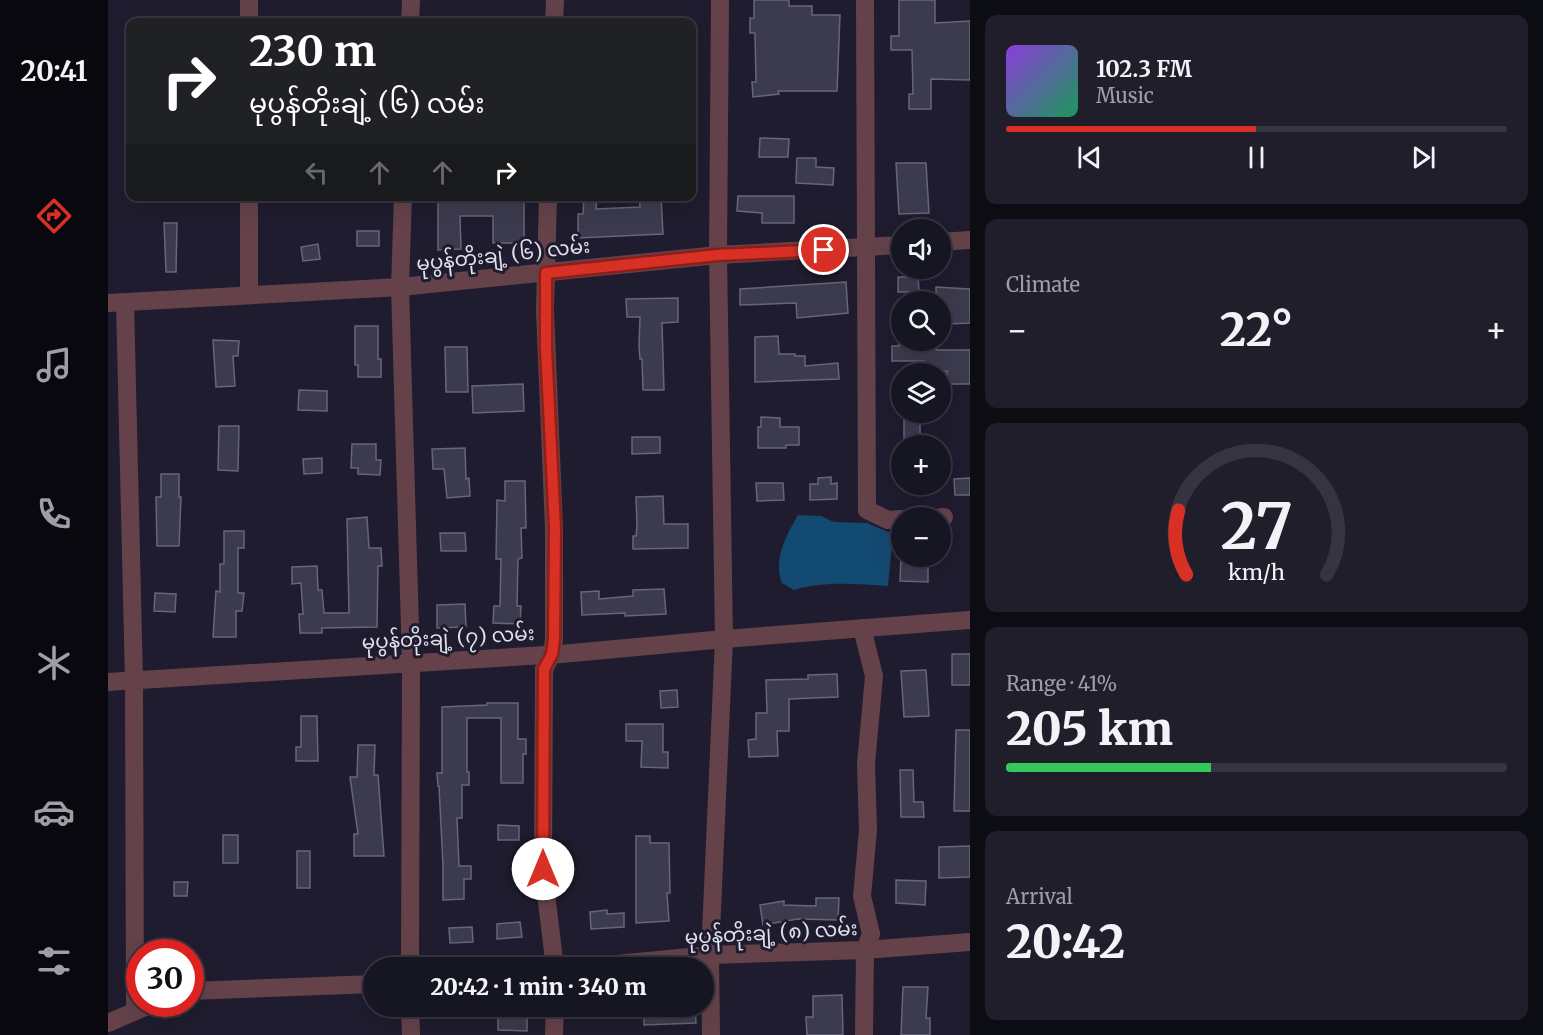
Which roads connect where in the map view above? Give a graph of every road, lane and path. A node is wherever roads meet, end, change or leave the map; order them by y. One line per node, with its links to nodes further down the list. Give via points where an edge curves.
1 (249, 0): 6 (street)
2 (411, 0): 7 (street)
3 (555, 0): 8 (street)
4 (720, 0): 16 (street)
5 (865, 0): 15 (street)
6 (249, 18)
7 (410, 18)
8 (554, 18)
9 (249, 201): 19 (street)
10 (403, 201): 18 (street)
11 (548, 201): 17 (street)
12 (970, 240): 13 (street)
13 (951, 241)
14 (891, 246): 15 (street, မုပွန်တိုးချဲ့ (၆) လမ်း)
15 (866, 247): 16 (street, မုပွန်တိုးချဲ့ (၆) လမ်း); 21 (street, via 867,510)
16 (718, 255): 17 (street, မုပွန်တိုးချဲ့ (၆) လမ်း); 24 (street)
17 (546, 273): 18 (street, မုပွန်တိုးချဲ့ (၆) လမ်း); 25 (street, via 555,528)
18 (400, 287): 19 (street, မုပွန်တိုးချဲ့ (၆) လမ်း); 26 (street)
19 (249, 295): 20 (street, မုပွန်တိုးချဲ့ (၆) လမ်း)
20 (117, 302): 27 (street)
21 (891, 520)
22 (970, 620): 23 (street, မုပွန်တိုးချဲ့ (၇) လမ်း)
23 (862, 628): 24 (street, မုပွန်တိုးချဲ့ (၇) လမ်း); 31 (street, via 874,676 866,764 868,830 862,896 870,934)
24 (724, 639): 25 (street, မုပွန်တိုးချဲ့ (၇) လမ်း); 32 (street)
25 (552, 654): 26 (street, မုပွန်တိုးချဲ့ (၇) လမ်း); 34 (street, via 544,669 543,869)
26 (411, 662): 27 (street, မုပွန်တိုးချဲ့ (၇) လမ်း); 33 (street)
27 (134, 680): 28 (street, မုပွန်တိုးချဲ့ (၇) လမ်း); 29 (street)
28 (108, 682)
29 (135, 939)
30 (970, 942): 31 (street, မုပွန်တိုးချဲ့ (၈) လမ်း)
31 (865, 950): 32 (street, မုပွန်တိုးချဲ့ (၈) လမ်း); 45 (street)
32 (710, 955): 35 (street, မုပွန်တိုးချဲ့ (၈) လမ်း); 44 (street)
33 (410, 957)
34 (554, 957)
35 (689, 957)
36 (363, 984): 37 (street)
37 (204, 991)
38 (126, 1014): 41 (street)
39 (410, 1017): 42 (street)
40 (555, 1017): 43 (street)
41 (108, 1023)
42 (411, 1035)
43 (554, 1035)
44 (711, 1035)
45 (864, 1035)

